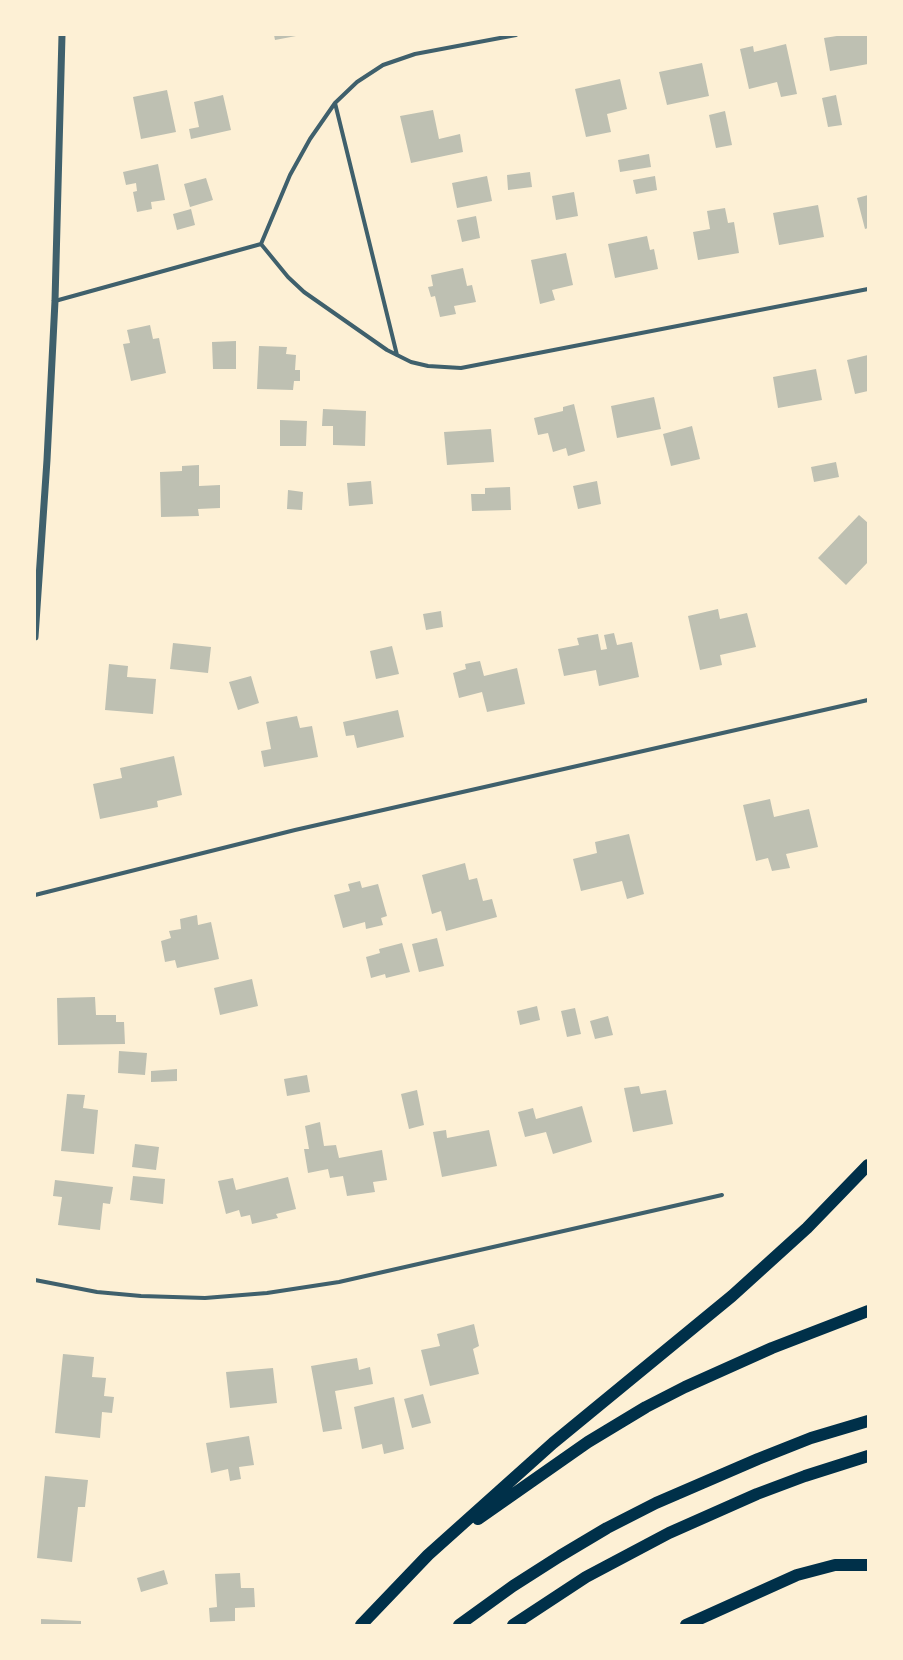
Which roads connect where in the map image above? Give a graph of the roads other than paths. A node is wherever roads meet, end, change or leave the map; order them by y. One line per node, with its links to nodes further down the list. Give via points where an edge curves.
1 (62, 35): 6 (street)
2 (516, 35): 3 (street, via 415,54 383,65 357,82)
3 (335, 103): 4 (street, via 299,158); 7 (street)
4 (261, 244): 6 (street); 7 (street, via 304,292 364,336)
5 (868, 289): 7 (street, via 478,366 433,366 411,362)
6 (55, 301): 8 (street)
7 (397, 355)
8 (35, 637)
9 (868, 700): 10 (street, via 295,830)
10 (35, 895)
11 (868, 1165): 17 (highway, via 807,1228 732,1296 553,1443)
12 (722, 1195): 13 (street, via 339,1282 273,1292 204,1298 141,1296 98,1292)
13 (35, 1280)
14 (868, 1311): 17 (highway, via 772,1348 646,1407 588,1442)
15 (863, 1422): 20 (highway, via 811,1438 656,1503 560,1556)
16 (868, 1456): 21 (highway, via 757,1494 669,1533 586,1577)
17 (428, 1555): 19 (highway)
18 (868, 1565): 22 (highway, via 835,1565 797,1575)
19 (361, 1625)
20 (459, 1625)
21 (513, 1625)
22 (686, 1625)

